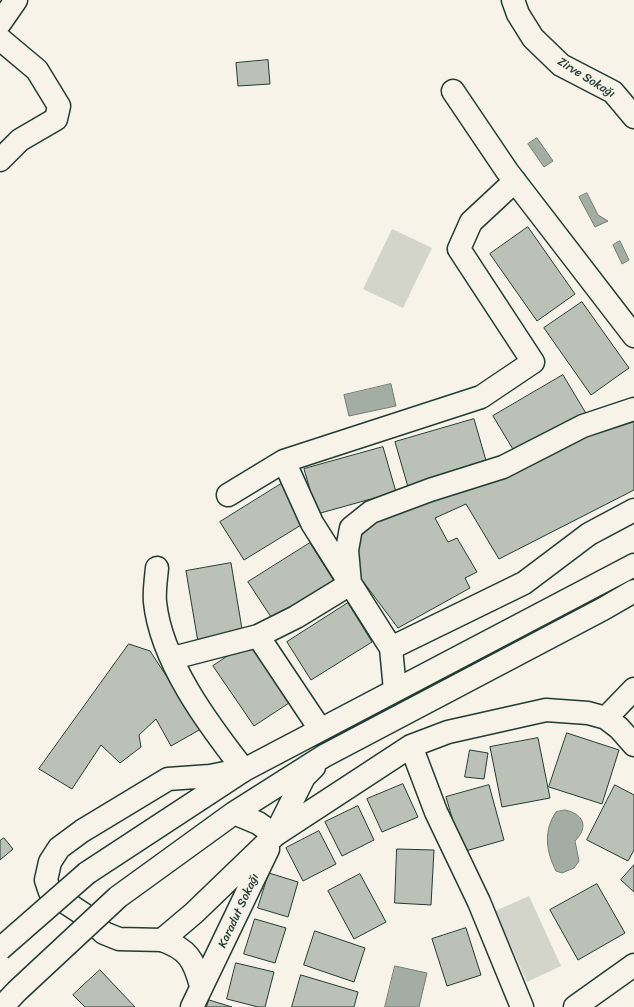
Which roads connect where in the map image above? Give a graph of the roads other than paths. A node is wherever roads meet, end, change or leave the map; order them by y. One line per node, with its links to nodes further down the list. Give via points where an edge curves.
1 (16, 0): 3 (main road)
2 (513, 0): 6 (main road, Zirve Sokağı, via 518,14 533,38 561,65 614,92)
3 (0, 23)
4 (0, 39): 7 (main road, via 37,70 59,106 56,119 20,140)
5 (453, 91): 8 (main road)
6 (634, 117)
7 (0, 160)
8 (515, 181): 9 (main road); 11 (main road, via 471,222 459,249 533,362 481,397)
9 (634, 336)
10 (634, 409): 16 (main road, via 583,426 503,467 371,512 351,528 347,550)
11 (284, 461): 12 (main road); 16 (main road, via 312,523)
12 (228, 495)
13 (634, 510): 19 (main road, via 589,534 524,583)
14 (634, 565): 22 (main road)
15 (157, 568): 20 (main road, via 155,602 166,645)
16 (350, 584): 18 (main road, via 296,617); 19 (main road)
17 (634, 591): 27 (main road)
18 (258, 636): 20 (main road); 24 (main road)
19 (391, 648): 22 (main road)
20 (173, 658): 28 (main road, via 205,720)
21 (634, 689): 23 (main road)
22 (395, 690): 24 (main road)
23 (606, 718): 25 (main road); 26 (main road, via 588,713 546,710 448,732)
24 (320, 729): 28 (main road)
25 (634, 745)
26 (411, 746): 30 (main road); 37 (main road, via 436,812 479,902)
27 (324, 756): 29 (main road); 30 (main road, Karadut Sokağı, via 304,777)
28 (244, 770): 31 (main road, via 168,779 82,831 59,848 50,862 46,880 50,892 83,914 104,933 119,939); 32 (main road, bridge, via 87,873)
29 (234, 813): 30 (main road, via 258,823); 35 (main road, bridge, via 118,897)
30 (275, 835): 31 (main road, via 194,913); 34 (main road, Karadut Sokağı, via 218,956)
31 (162, 940): 34 (main road, via 177,945 187,955 195,966)
32 (0, 949)
33 (634, 965): 38 (main road)
34 (201, 986): 36 (main road, Karadut Sokağı)
35 (2, 1007)
36 (192, 1007)
37 (522, 1007)
38 (575, 1007)

